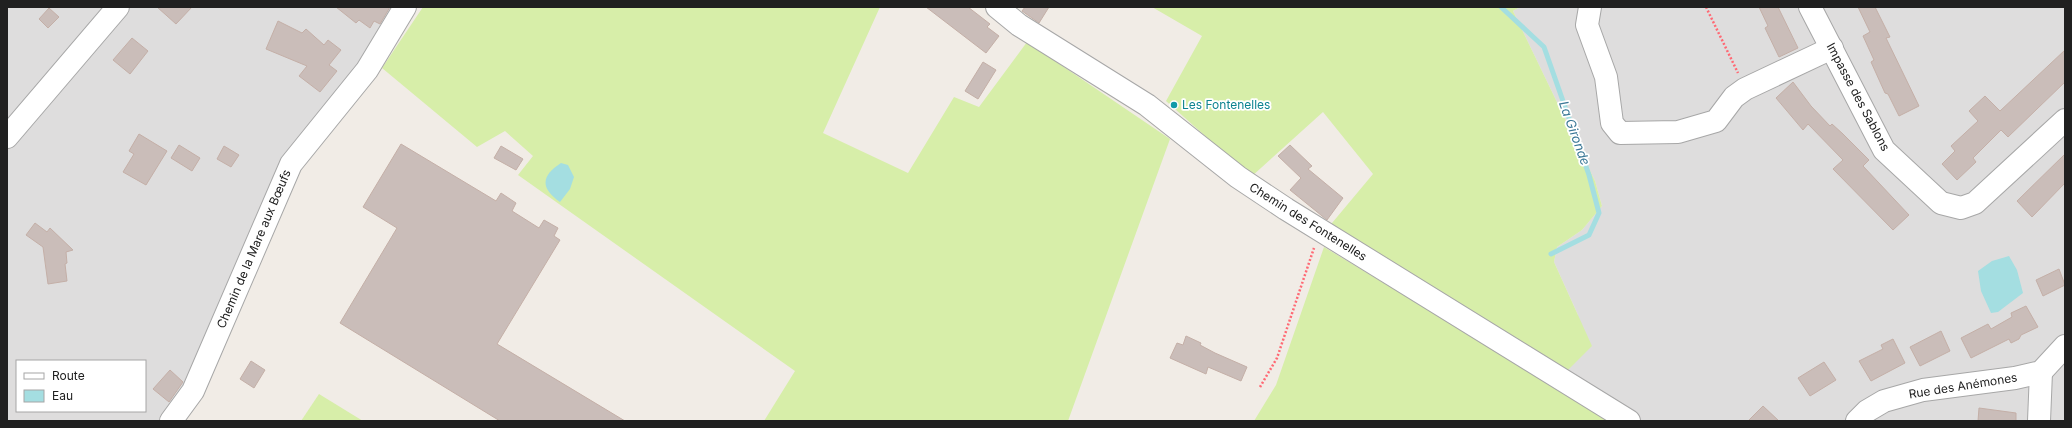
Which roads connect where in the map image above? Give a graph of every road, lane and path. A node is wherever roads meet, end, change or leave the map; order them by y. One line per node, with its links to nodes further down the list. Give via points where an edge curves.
1 (118, 7): 10 (street)
2 (405, 7): 15 (street, Chemin de la Mare aux Bœufs, via 367,70 291,164 193,391)
3 (997, 7): 11 (street, Chemin des Fontenelles, via 1019,25 1147,105 1238,177)
4 (1590, 7): 8 (street, via 1587,25 1606,77 1612,124 1620,133 1678,132 1716,121 1734,97)
5 (1706, 7): 8 (path)
6 (1810, 7): 7 (street, Impasse des Sablons)
7 (1832, 48): 8 (street); 9 (street, Impasse des Sablons, via 1884,150 1941,203 1961,208 1975,203)
8 (1745, 89)
9 (2065, 120)
10 (7, 137)
11 (1320, 230): 14 (path, via 1277,358); 16 (street, Chemin des Fontenelles)
12 (2065, 346): 13 (street)
13 (2041, 372): 17 (street, Rue des Anémones, via 2016,378 1923,390 1884,401 1867,411); 18 (street)
14 (1260, 387)
15 (171, 421)
16 (1629, 421)
17 (1857, 421)
18 (2039, 421)

